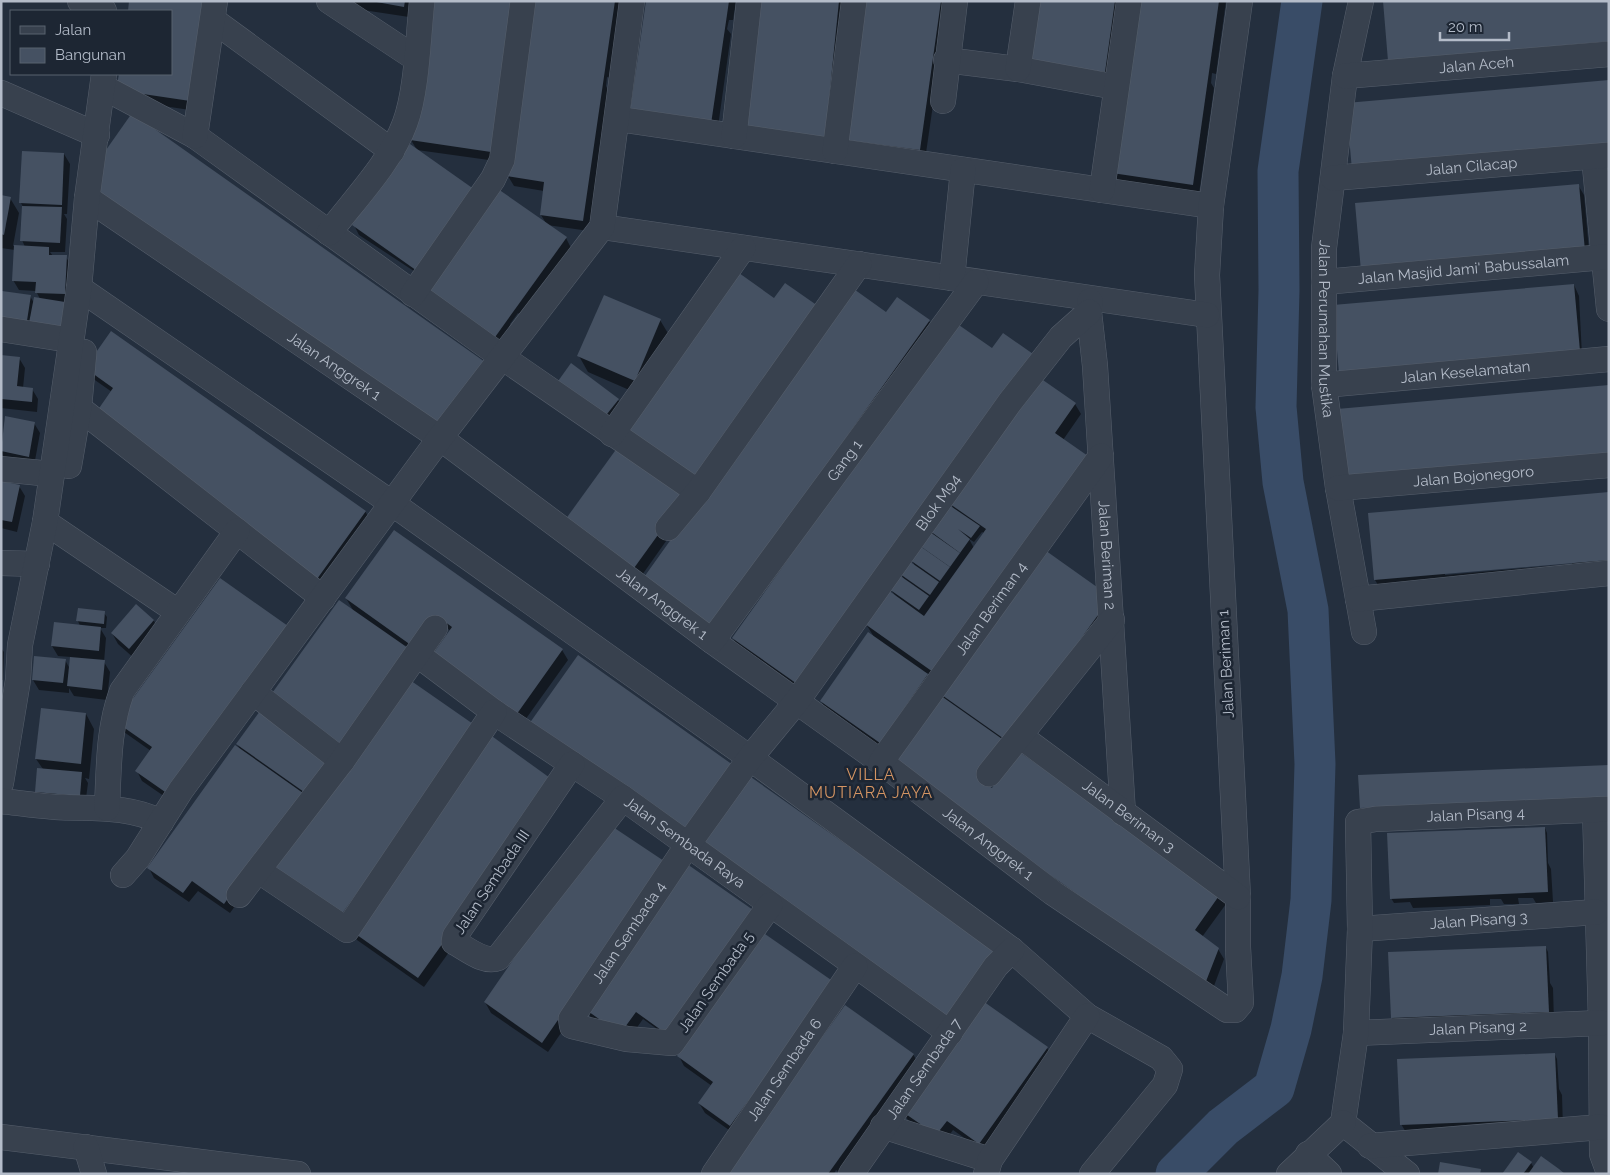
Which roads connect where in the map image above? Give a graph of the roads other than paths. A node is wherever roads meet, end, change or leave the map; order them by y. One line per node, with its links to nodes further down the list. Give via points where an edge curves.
1 (80, 1): 13 (street)
2 (329, 1): 16 (street)
3 (422, 1): 16 (street)
4 (523, 1): 44 (street, via 502,160 493,179)
5 (632, 1): 24 (street)
6 (749, 1): 27 (street)
7 (854, 1): 29 (street)
8 (955, 1): 17 (street)
9 (1028, 1): 18 (street)
10 (1129, 1): 21 (street)
11 (1240, 1): 35 (street, Jalan Beriman 1)
12 (1361, 1): 19 (street, Jalan Perumahan Mustika)
13 (102, 10)
14 (214, 10): 26 (street); 28 (street)
15 (1609, 54): 19 (street, Jalan Aceh)
16 (415, 58): 28 (street, via 411,105)
17 (946, 60): 18 (street); 23 (street)
18 (1018, 69): 21 (street)
19 (1345, 76): 32 (street, Jalan Perumahan Mustika)
20 (104, 80): 25 (street); 26 (street)
21 (1116, 87): 33 (street)
22 (1, 93): 25 (street)
23 (943, 101)
24 (618, 119): 27 (street); 36 (street)
25 (97, 135): 34 (street)
26 (195, 136): 37 (street)
27 (734, 136): 29 (street)
28 (392, 151): 37 (street)
29 (835, 151): 31 (street)
30 (1602, 156): 32 (street, Jalan Cilacap); 39 (street)
31 (963, 170): 33 (street); 41 (street)
32 (1333, 178): 42 (street, Jalan Perumahan Mustika, via 1324,248)
33 (1102, 190): 35 (street)
34 (87, 198): 43 (street); 55 (street, Jalan Anggrek 1)
35 (1212, 206): 47 (street, Jalan Beriman 1)
36 (602, 227): 38 (street); 50 (street)
37 (329, 233): 44 (street)
38 (743, 248): 40 (street); 54 (street)
39 (1604, 257): 42 (street, Jalan Masjid Jami' Babussalam); 46 (street)
40 (859, 264): 41 (street); 61 (street)
41 (964, 280): 45 (street); 75 (street, Gang 1)
42 (1324, 282): 52 (street, Jalan Perumahan Mustika)
43 (84, 292): 49 (street); 53 (street); 62 (street)
44 (413, 294): 50 (street)
45 (1090, 305): 47 (street); 56 (street, Jalan Beriman 2); 78 (street, Blok M94, via 1010,402)
46 (1609, 309)
47 (1207, 315): 97 (street, Jalan Beriman 1)
48 (1, 329): 49 (street)
49 (70, 340): 59 (street)
50 (502, 357): 54 (street); 55 (street)
51 (1609, 359): 52 (street, Jalan Keselamatan)
52 (1324, 385): 60 (street, Jalan Perumahan Mustika)
53 (79, 408): 63 (street); 65 (street)
54 (612, 434): 61 (street)
55 (440, 438): 62 (street); 75 (street, Jalan Anggrek 1)
56 (1100, 456): 72 (street, Jalan Beriman 2); 83 (street, Jalan Beriman 4)
57 (1609, 465): 60 (street, Jalan Bojonegoro)
58 (1, 469): 59 (street)
59 (51, 474): 63 (street)
60 (1338, 488): 70 (street, Jalan Perumahan Mustika)
61 (698, 492): 64 (street)
62 (392, 504): 69 (street); 81 (street)
63 (51, 527): 67 (street); 71 (street)
64 (668, 528)
65 (237, 531): 69 (street); 71 (street)
66 (1, 563): 67 (street)
67 (37, 564): 86 (street, via 20,645 18,680)
68 (1609, 573): 70 (street)
69 (323, 598): 77 (street)
70 (1358, 599): 74 (street, Jalan Perumahan Mustika)
71 (178, 612): 89 (street, via 122,691 114,713)
72 (1112, 620): 80 (street); 91 (street, Jalan Beriman 2)
73 (434, 628): 76 (street)
74 (1364, 632)
75 (712, 641): 78 (street, Jalan Anggrek 1)
76 (418, 655): 79 (street, Jalan Sembada Raya); 82 (street)
77 (253, 692): 82 (street); 92 (street)
78 (797, 701): 81 (street, Blok M94); 83 (street, Jalan Anggrek 1)
79 (494, 712): 84 (street, Jalan Sembada Raya); 94 (street, via 347,930)
80 (1020, 736): 85 (street); 91 (street, Jalan Beriman 3)
81 (750, 758): 93 (street, Jalan Sembada 4); 101 (street)
82 (342, 761): 94 (street)
83 (881, 762): 103 (street, Jalan Anggrek 1, via 1053,893 1227,1010)
84 (572, 764): 87 (street, Jalan Sembada Raya); 87 (street, Jalan Sembada III, via 454,942 477,955 493,960 498,958)
85 (989, 774)
86 (2, 776)
87 (623, 798): 93 (street, Jalan Sembada Raya)
88 (1, 801): 89 (street)
89 (107, 808): 92 (street, via 148,815)
90 (1602, 809): 99 (street); 100 (street, Jalan Pisang 4, via 1358,822)
91 (1124, 813): 97 (street, Jalan Beriman 3)
92 (161, 822): 95 (street)
93 (687, 846): 98 (street, Jalan Sembada Raya); 105 (street, Jalan Sembada 4)
94 (259, 871): 96 (street)
95 (123, 875)
96 (239, 895)
97 (1238, 897): 103 (street, Jalan Beriman 1, via 1241,1003)
98 (770, 905): 102 (street, Jalan Sembada Raya); 105 (street, Jalan Sembada 5, via 672,1043 618,1037 572,1026)
99 (1596, 912): 100 (street, Jalan Pisang 3); 106 (street)
100 (1360, 929): 108 (street)
101 (1004, 958): 104 (street); 107 (street, Jalan Sembada 7)
102 (855, 966): 107 (street, Jalan Sembada Raya); 121 (street, Jalan Sembada 6)
103 (1235, 1010)
104 (1087, 1016): 116 (street); 123 (street, via 1161,1058 1170,1069 1165,1085)
105 (571, 1019)
106 (1601, 1023): 108 (street, Jalan Pisang 2); 111 (street)
107 (950, 1033): 110 (street, Jalan Sembada 7)
108 (1356, 1033): 109 (street)
109 (1343, 1123): 113 (street); 115 (street)
110 (883, 1126): 116 (street); 122 (street, Jalan Sembada 7)
111 (1602, 1126): 113 (street); 118 (street, via 1602,1154)
112 (1, 1137): 114 (street)
113 (1370, 1146): 117 (street)
114 (86, 1147): 119 (street); 120 (street)
115 (1308, 1154): 124 (street); 125 (street)
116 (988, 1167)
117 (1397, 1171)
118 (1609, 1173)
119 (94, 1174)
120 (298, 1174)
121 (714, 1174)
122 (852, 1174)
123 (1092, 1174)
124 (1289, 1174)
125 (1329, 1174)

